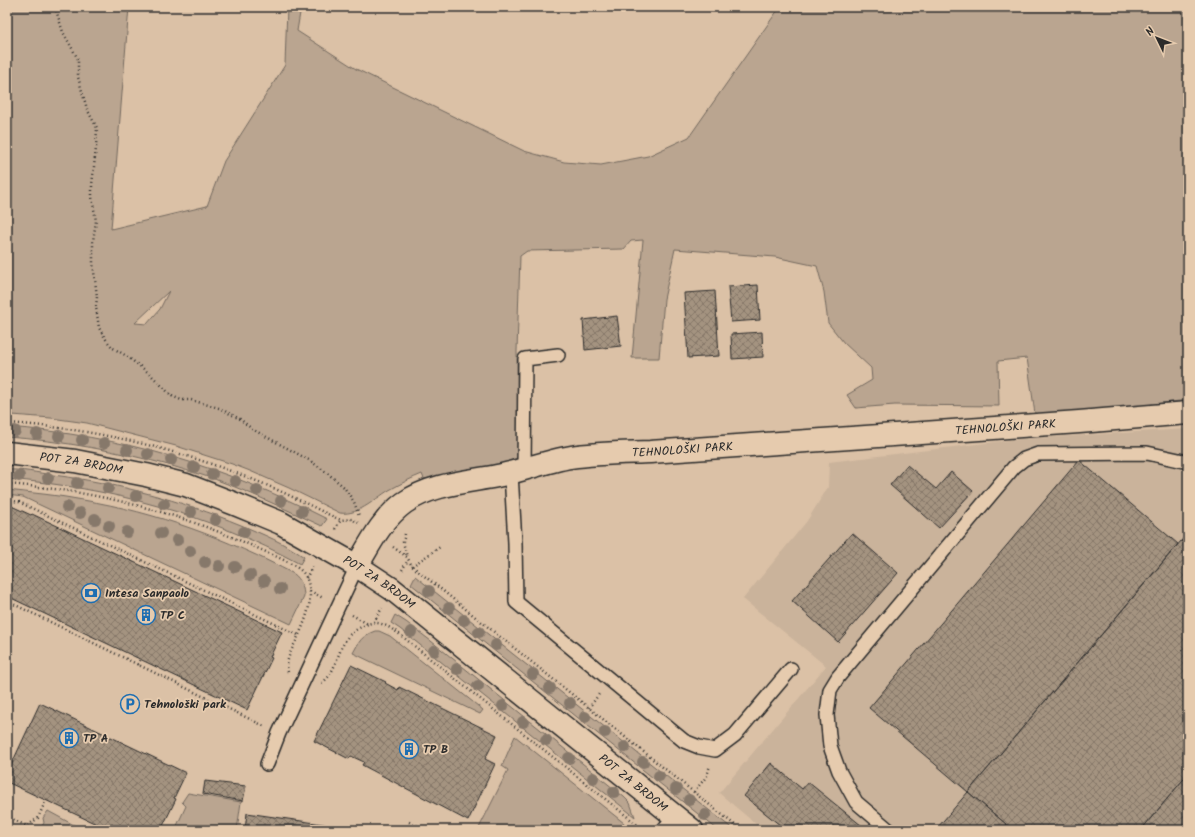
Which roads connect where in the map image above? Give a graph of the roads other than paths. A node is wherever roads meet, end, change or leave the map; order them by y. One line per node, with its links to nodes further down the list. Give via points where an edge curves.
1 (558, 355): 5 (lane, via 525,359)
2 (1188, 413): 5 (street, TEHNOLOŠKI PARK, via 592,455 570,457)
3 (7, 453): 6 (street, POT ZA BRDOM, via 75,460 186,485 281,523)
4 (1188, 462): 11 (lane, via 1147,453 1038,454 1024,459 1014,467 838,677 830,690 827,715 830,746 838,771 856,802)
5 (518, 471): 6 (street, TEHNOLOŠKI PARK, via 439,487 411,499 386,521); 7 (lane, via 516,602 684,741 715,750 735,735)
6 (357, 566): 8 (lane, TEHNOLOŠKI PARK); 9 (street, POT ZA BRDOM, via 392,589)
7 (791, 669)
8 (267, 764)
9 (669, 823): 10 (street, POT ZA BRDOM)
10 (692, 830)
11 (889, 830)

